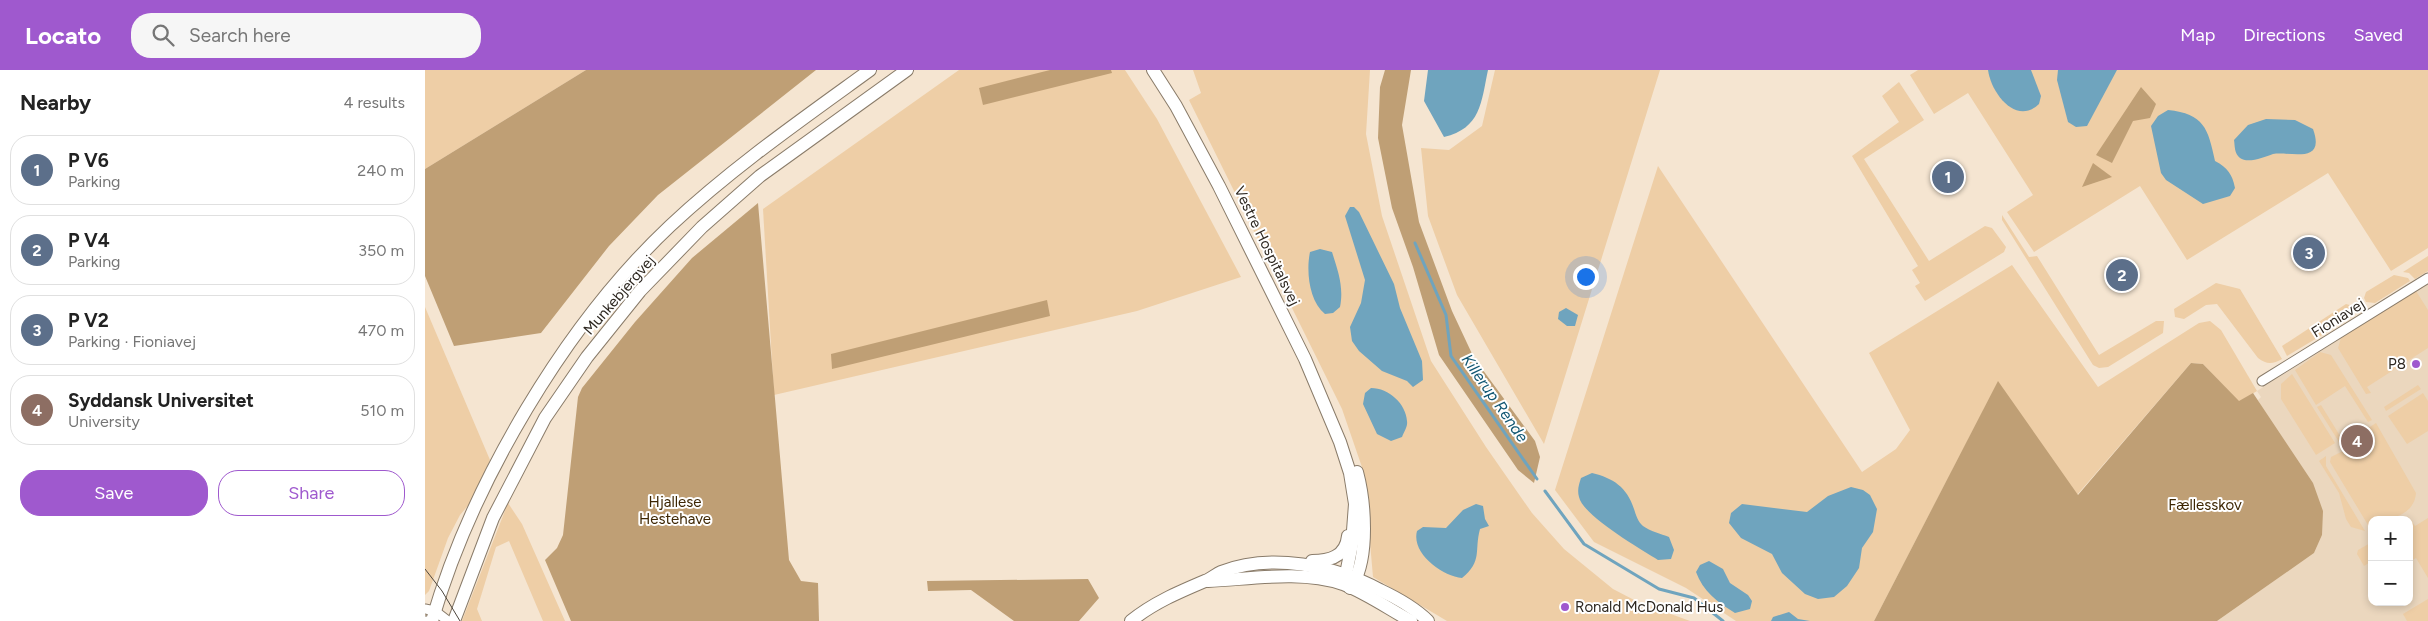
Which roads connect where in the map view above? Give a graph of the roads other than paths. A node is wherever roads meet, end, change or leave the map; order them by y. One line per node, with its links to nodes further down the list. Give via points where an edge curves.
1 (870, 70): 10 (street, Munkebjergvej, via 742,162 669,227 624,275 568,346 510,438 486,484)
2 (907, 70): 12 (street, Munkebjergvej, via 760,176 702,228 640,291 587,357 545,418 493,518)
3 (1153, 70): 6 (street, Vestre Hospitalsvej, via 1219,186 1305,359)
4 (2428, 278): 5 (street, Fioniavej)
5 (2262, 382)
6 (1340, 442): 7 (street, via 1349,506 1347,540 1343,550 1327,561 1295,560); 8 (street, Vestre Hospitalsvej, via 1355,504)
7 (1280, 564): 8 (street, via 1323,569); 9 (street, via 1240,566)
8 (1351, 580): 9 (street, via 1272,576); 14 (street); 15 (street, via 1403,602)
9 (1205, 581): 13 (street, via 1168,597)
10 (431, 614): 11 (street)
11 (448, 621)
12 (454, 621)
13 (1131, 621)
14 (1411, 621)
15 (1428, 621)

